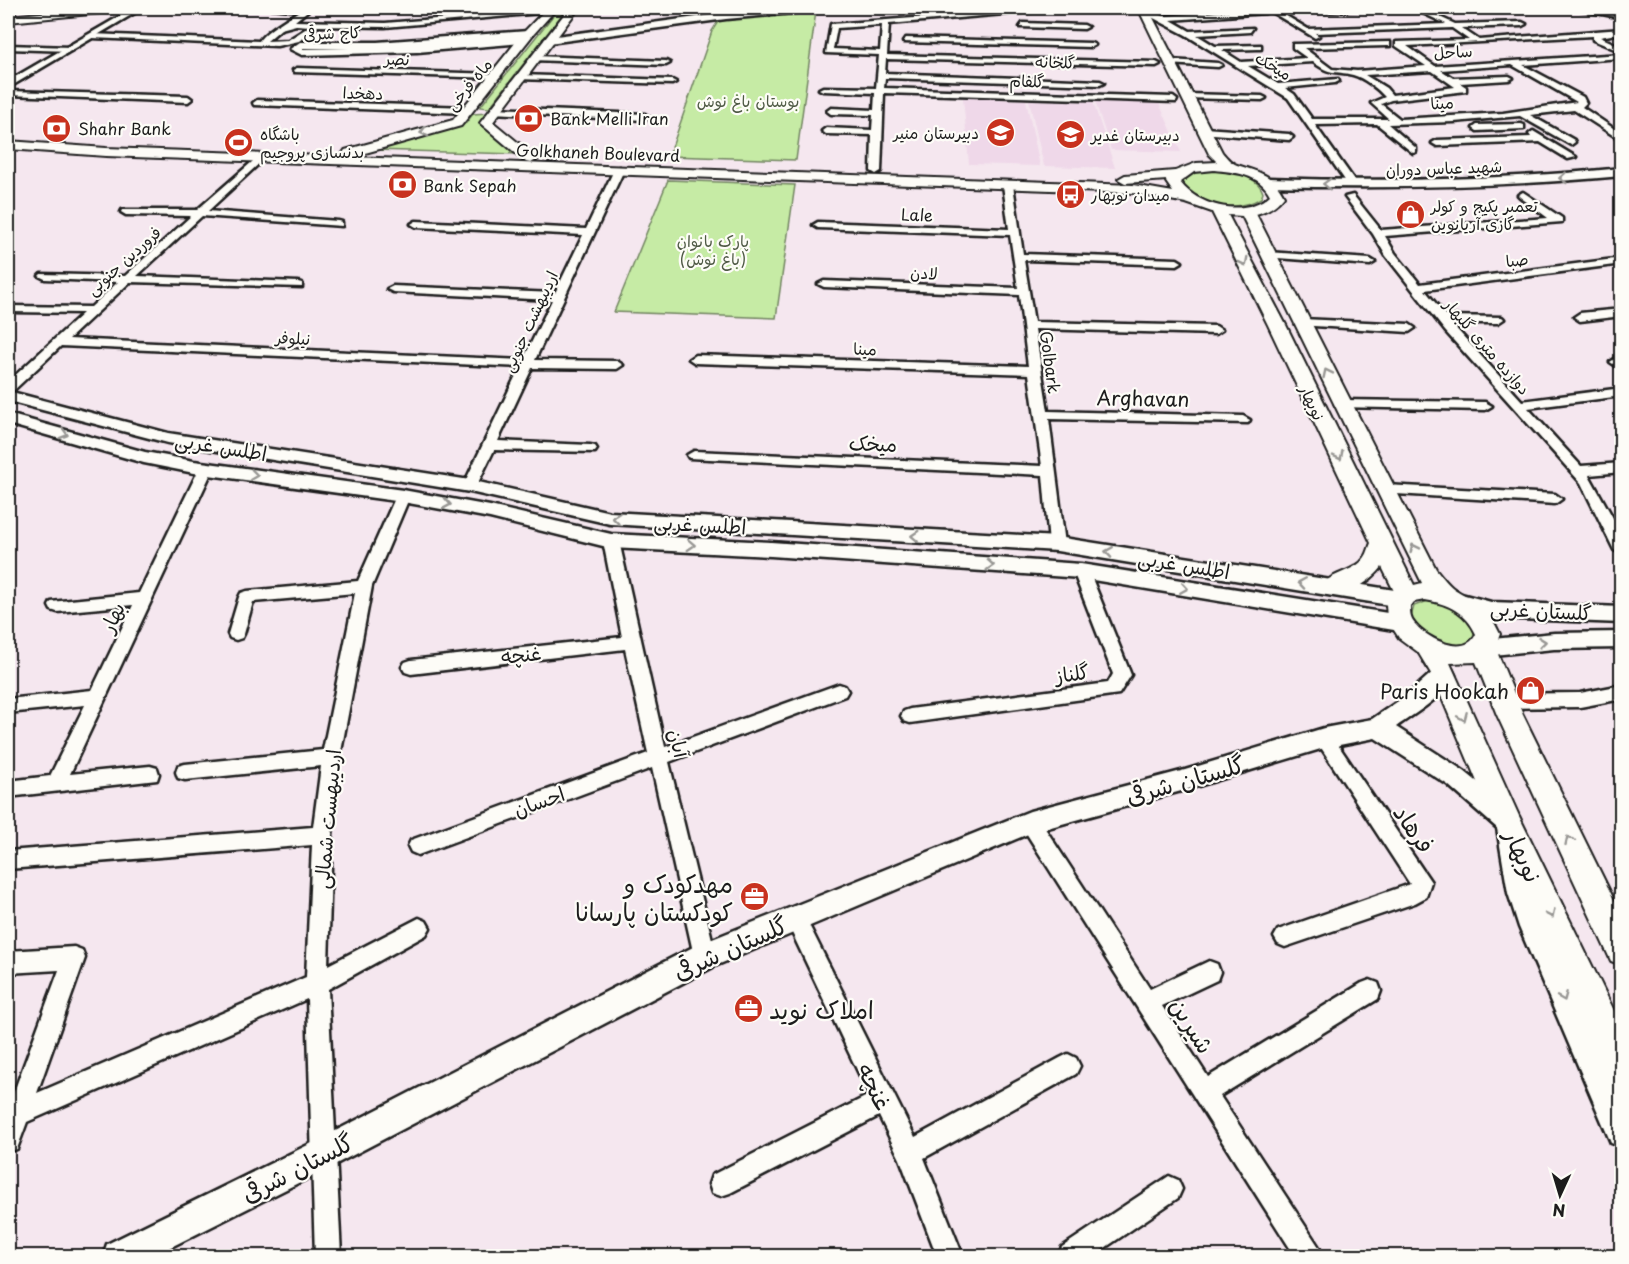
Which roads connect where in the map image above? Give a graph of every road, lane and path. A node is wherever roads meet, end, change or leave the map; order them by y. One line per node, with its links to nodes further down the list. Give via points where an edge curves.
1 (83, 8): 25 (main road)
2 (139, 8): 22 (street)
3 (273, 8): 4 (street)
4 (291, 8)
5 (308, 8): 31 (street)
6 (573, 8): 7 (street); 29 (main road, ماه فرخی)
7 (586, 8)
8 (769, 8): 38 (street)
9 (806, 8): 10 (street); 38 (street)
10 (815, 8)
11 (1073, 8): 23 (street)
12 (1130, 8): 68 (main road)
13 (1195, 8): 26 (street)
14 (1361, 8): 21 (street)
15 (1415, 8): 34 (street)
16 (1576, 8): 24 (street)
17 (109, 9): 22 (main road); 25 (main road)
18 (1267, 9): 26 (street); 36 (street)
19 (550, 10): 28 (street, via 385,25); 42 (main road, ماه فرخی)
20 (1144, 10): 26 (street, میخک); 60 (main road)
21 (1299, 11)
22 (122, 12): 41 (street)
23 (1020, 12): 27 (street); 32 (street)
24 (1622, 15)
25 (8, 17)
26 (1163, 18): 39 (street, میخک)
27 (886, 22): 56 (street); 56 (street, گلخانه, via 834,26 829,51)
28 (314, 24): 31 (street); 46 (street, via 298,40)
29 (561, 24): 38 (street); 43 (main road, ماه فرخی)
30 (1522, 24): 34 (street)
31 (285, 25): 46 (street)
32 (1023, 25): 33 (street); 47 (street)
33 (1084, 27)
34 (1456, 27): 36 (street); 45 (street)
35 (1250, 30): 39 (street)
36 (1307, 31): 50 (street)
37 (1622, 31): 40 (street)
38 (578, 32): 43 (street)
39 (1189, 33): 53 (street, میخک)
40 (1597, 34): 45 (street); 55 (street, via 1596,38)
41 (92, 36): 46 (street); 54 (street)
42 (525, 37): 42 (street, کاج شرقی, via 300,45 295,50 365,52); 70 (main road, ماه فرخی)
43 (549, 40): 58 (main road, ماه فرخی)
44 (906, 40): 47 (street)
45 (1477, 42): 65 (street, via 1399,44)
46 (262, 43)
47 (1028, 43): 49 (street)
48 (1387, 44): 50 (street)
49 (1091, 45)
50 (1331, 45): 59 (street, ساحل, via 1296,46)
51 (8, 47): 54 (street)
52 (1258, 47): 53 (street)
53 (1214, 48): 63 (street, میخک)
54 (70, 49): 73 (street)
55 (1622, 50)
56 (883, 55): 68 (street, گلخانه); 69 (street)
57 (1621, 56): 61 (street, ساحل)
58 (536, 58): 62 (street); 71 (main road, ماه فرخی)
59 (1315, 60): 63 (street); 67 (street, ساحل, via 1330,71)
60 (1170, 62): 64 (street); 84 (main road)
61 (1511, 62): 65 (street, ساحل); 89 (street)
62 (666, 63)
63 (1239, 64): 80 (street, میخک)
64 (1218, 65)
65 (1433, 68): 67 (street, ساحل); 76 (street)
66 (297, 70): 70 (street, نصر)
67 (1357, 73): 86 (street)
68 (1161, 74): 90 (main road)
69 (881, 75): 78 (street); 82 (street)
70 (496, 76): 91 (main road, ماه فرخی)
71 (521, 76): 77 (street); 92 (main road, ماه فرخی)
72 (8, 77): 73 (street)
73 (21, 78): 79 (street)
74 (1509, 78): 76 (street)
75 (1335, 81): 80 (street)
76 (1451, 81): 86 (street, via 1463,89)
77 (672, 82)
78 (1100, 83)
79 (8, 85)
80 (1275, 87): 99 (street, میخک, via 1291,96)
81 (823, 89): 82 (street, گلفام)
82 (880, 90): 90 (street, گلفام); 94 (street)
83 (8, 93): 87 (street)
84 (1187, 96): 85 (street); 104 (main road)
85 (1262, 98)
86 (1390, 98): 98 (street, via 1375,103)
87 (188, 99)
88 (257, 103): 91 (street, دهخدا)
89 (1578, 103): 95 (street, مینا); 108 (street)
90 (1175, 106)
91 (468, 110): 92 (main road); 116 (main road, ماه فرخی, one-way to 116, via 457,123)
92 (495, 111): 97 (street); 119 (main road, ماه فرخی, via 486,123)
93 (831, 111): 94 (street)
94 (878, 113): 105 (street)
95 (1521, 113): 96 (street, مینا); 112 (street)
96 (1503, 116): 98 (street, مینا); 101 (street)
97 (645, 117)
98 (1397, 121): 100 (street, مینا)
99 (1309, 122): 100 (street, مینا); 127 (street, میخک)
100 (1380, 122): 111 (street)
101 (1521, 127): 103 (street); 109 (street)
102 (826, 130): 105 (street)
103 (1431, 130)
104 (1204, 131): 106 (street); 120 (main road, via 1216,154)
105 (876, 133): 122 (street)
106 (1289, 137)
107 (8, 138): 116 (main road, Golkhaneh Boulevard)
108 (1622, 138)
109 (1542, 140): 113 (street); 117 (street)
110 (1421, 141): 111 (street)
111 (1404, 142): 115 (street)
112 (1571, 142)
113 (1437, 143)
114 (8, 145): 118 (main road, Golkhaneh Boulevard)
115 (1413, 150)
116 (350, 153): 119 (main road, Golkhaneh Boulevard)
117 (1571, 157)
118 (260, 158): 121 (main road, Golkhaneh Boulevard); 137 (street, فروردین جنوبی)
119 (531, 159): 122 (main road, Golkhaneh Boulevard)
120 (1230, 168): 124 (main road, via 1198,160); 125 (main road)
121 (619, 170): 126 (main road, Golkhaneh Boulevard); 141 (street, اردیبهشت جنوبی)
122 (876, 171): 124 (main road, Golkhaneh Boulevard, via 1130,179)
123 (1622, 172): 127 (street, شهید عباس دوران, one-way to 127)
124 (1177, 175): 133 (main road, via 1173,182)
125 (1268, 182): 127 (street, شهید عباس دوران, one-way to 125); 130 (main road)
126 (1008, 185): 133 (main road, Golkhaneh Boulevard, via 1133,189); 142 (street, Golbark)
127 (1348, 193): 132 (street, شهید عباس دوران); 143 (street, دوازده متری گلبهار)
128 (1545, 193): 129 (street, شهید عباس دوران)
129 (1518, 195): 143 (street, via 1558,220)
130 (1277, 196): 131 (street); 135 (main road, via 1262,209)
131 (1294, 196)
132 (1371, 198)
133 (1186, 199): 134 (main road)
134 (1218, 210): 135 (main road); 196 (main road, نوبهار, one-way to 196)
135 (1247, 211): 144 (main road, نوبهار)
136 (126, 212): 137 (street)
137 (199, 213): 138 (street); 150 (street, فروردین جنوبی)
138 (338, 224)
139 (416, 224): 141 (street)
140 (818, 225): 142 (street, Lale)
141 (589, 232): 156 (street, اردیبهشت جنوبی)
142 (1015, 232): 145 (street, Golbark)
143 (1378, 233): 153 (street, دوازده متری گلبهار)
144 (1268, 255): 148 (street); 163 (main road, نوبهار)
145 (1019, 256): 147 (street); 155 (street, Golbark)
146 (1622, 261): 153 (street, صبا)
147 (1178, 262)
148 (1370, 262)
149 (45, 276): 150 (street)
150 (128, 278): 152 (street); 158 (street, فروردین جنوبی)
151 (824, 284): 155 (street, لادن)
152 (298, 285)
153 (1416, 288): 162 (street, دوازده متری گلبهار)
154 (393, 289): 156 (street)
155 (1024, 292): 164 (street, Golbark)
156 (558, 297): 169 (street, اردیبهشت جنوبی)
157 (10, 309): 158 (street)
158 (93, 310): 167 (street, فروردین جنوبی)
159 (1622, 312): 160 (street)
160 (1580, 317)
161 (1498, 318): 162 (street)
162 (1443, 320): 176 (street, دوازده متری گلبهار)
163 (1302, 323): 165 (street); 175 (main road, نوبهار, one-way to 163)
164 (1029, 325): 166 (street); 171 (street, Golbark)
165 (1409, 328)
166 (1216, 330)
167 (57, 342): 169 (street, نیلوفر); 172 (street, فروردین جنوبی)
168 (695, 359): 171 (street, مینا)
169 (527, 364): 170 (street, نیلوفر); 181 (street, اردیبهشت جنوبی)
170 (617, 365)
171 (1035, 370): 178 (street, Golbark)
172 (8, 388)
173 (1622, 392): 176 (street)
174 (8, 396): 188 (street, اطلس غربی, via 168,438)
175 (1342, 404): 177 (street); 189 (main road, نوبهار)
176 (1518, 405): 187 (street, دوازده متری گلبهار)
177 (1485, 406)
178 (1041, 415): 180 (street, Arghavan); 186 (street, Golbark)
179 (8, 419): 185 (street, اطلس غربی, one-way to 185, via 144,457)
180 (1243, 420)
181 (489, 445): 182 (street); 188 (street, اردیبهشت جنوبی)
182 (590, 449)
183 (694, 455): 186 (street, میخک)
184 (1622, 467): 187 (street)
185 (206, 469): 190 (street, اطلس غربی, one-way to 190); 202 (street, بهار)
186 (1050, 471): 195 (street, Golbark)
187 (1578, 471): 192 (street, دوازده متری گلبهار)
188 (470, 486): 195 (street, اطلس غربی, one-way to 188, via 610,518)
189 (1385, 490): 191 (street); 203 (main road, نوبهار, one-way to 189, via 1427,574)
190 (403, 496): 194 (street, اطلس غربی, one-way to 194); 199 (street, اردیبهست شمالی)
191 (1555, 499)
192 (1603, 513): 193 (street); 197 (street, دوازده متری گلبهار)
193 (1622, 532)
194 (611, 541): 198 (street, اطلس غربی, one-way to 198); 209 (street, آبان)
195 (1057, 544): 200 (street, اطلس غربی, one-way to 195)
196 (1381, 544): 200 (main road, via 1377,560 1363,573); 201 (main road, نوبهار)
197 (1622, 550)
198 (1081, 571): 206 (street, اطلس غربی, one-way to 206); 219 (street, گلناز, via 1122,675 1113,689)
199 (364, 586): 207 (street, via 247,597); 223 (street, اردیبهست شمالی)
200 (1332, 588): 201 (street, اطلس غربی)
201 (1404, 597): 203 (main road, via 1425,591); 206 (main road, via 1396,610)
202 (145, 598): 204 (street); 216 (street, بهار)
203 (1454, 599): 205 (street, گلستان غربی, via 1491,610); 211 (main road, نوبهار, via 1486,625 1488,642)
204 (57, 606)
205 (1616, 611)
206 (1400, 623): 210 (main road)
207 (236, 634)
208 (1622, 640): 211 (street, one-way to 208)
209 (632, 642): 212 (street, غنچه); 222 (street, آبان)
210 (1426, 646): 211 (main road, via 1465,655); 213 (main road, نوبهار)
211 (1483, 648): 217 (main road)
212 (411, 667)
213 (1444, 675): 220 (street, گلستان شرقی); 229 (main road, نوبهار, one-way to 229)
214 (839, 691): 222 (street, احسان)
215 (1622, 692): 217 (street, via 1580,700)
216 (98, 696): 218 (street); 226 (street, بهار)
217 (1504, 701): 236 (main road, one-way to 217)
218 (8, 706)
219 (910, 716)
220 (1378, 728): 221 (street, گلستان شرقی); 229 (street, via 1456,778)
221 (1324, 738): 228 (street, گلستان شرقی); 235 (street, فرهاد, via 1421,882 1419,890 1408,896)
222 (659, 756): 231 (street, احسان); 237 (street, آبان)
223 (331, 757): 224 (street); 230 (street, اردیبهست شمالی)
224 (185, 772)
225 (150, 774): 226 (street)
226 (56, 784): 227 (street)
227 (8, 789)
228 (1030, 822): 233 (street, گلستان شرقی); 242 (street, شیرین)
229 (1508, 822): 243 (main road, نوبهار, one-way to 243); 248 (street, one-way to 248, via 1521,893 1532,927)
230 (322, 836): 232 (street); 240 (street, اردیبهست شمالی)
231 (418, 846)
232 (8, 860)
233 (795, 918): 237 (street, گلستان شرقی); 246 (street, غنچه)
234 (419, 928): 240 (street)
235 (1286, 936)
236 (1622, 950)
237 (705, 956): 250 (street, گلستان شرقی)
238 (8, 962): 247 (street, via 74,958)
239 (1209, 972): 242 (street)
240 (317, 983): 247 (street); 250 (street, اردیبهست شمالی)
241 (1370, 991): 245 (street)
242 (1147, 1002): 245 (street, شیرین)
243 (1622, 1064)
244 (1068, 1066): 251 (street)
245 (1203, 1093): 258 (street, شیرین)
246 (883, 1101): 251 (street, غنچه); 252 (street)
247 (17, 1114): 249 (street)
248 (1622, 1132)
249 (8, 1140)
250 (325, 1153): 255 (street, گلستان شرقی); 256 (street, اردیبهست شمالی)
251 (910, 1153): 254 (street, غنچه)
252 (721, 1184)
253 (1169, 1189): 257 (street)
254 (948, 1256)
255 (119, 1257)
256 (328, 1257)
257 (1071, 1257)
258 (1310, 1257)

